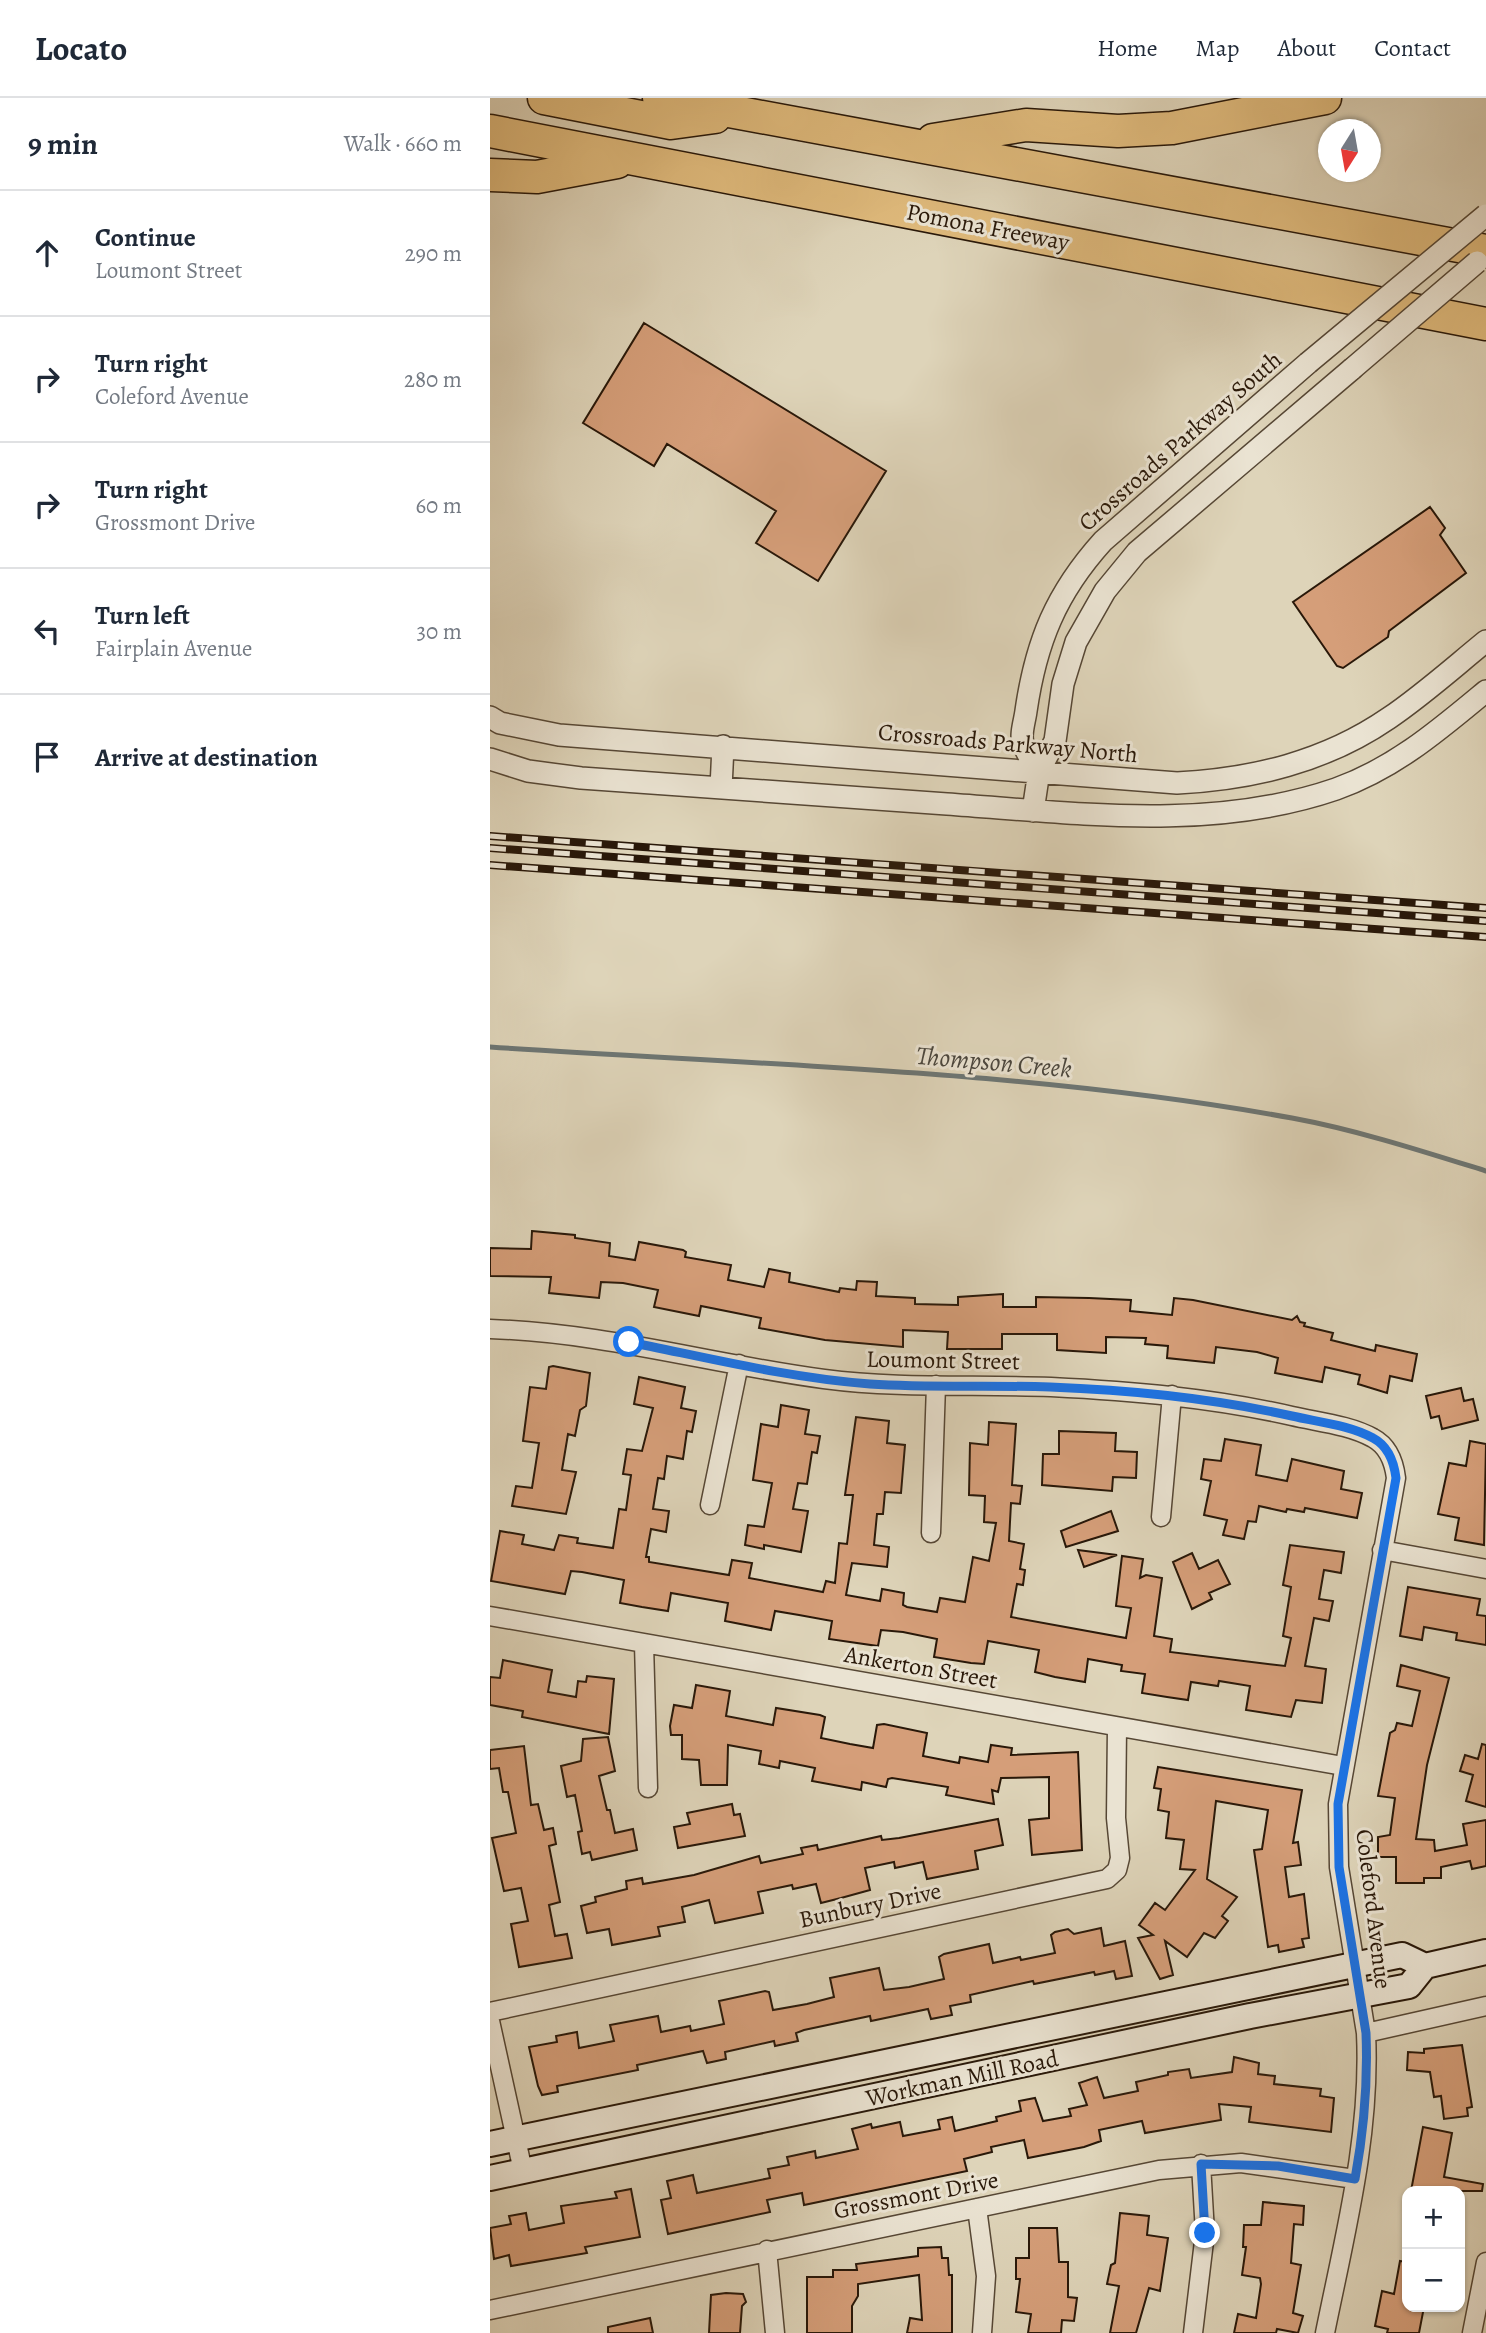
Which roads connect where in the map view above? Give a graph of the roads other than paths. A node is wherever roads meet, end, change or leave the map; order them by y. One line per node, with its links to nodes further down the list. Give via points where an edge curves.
1 (544, 98): 4 (highway, via 671,123)
2 (659, 98): 4 (highway)
3 (1325, 98): 6 (highway, via 1172,128 1108,131 1026,125)
4 (744, 114): 6 (highway)
5 (490, 131): 7 (highway, Pomona Freeway)
6 (908, 144): 10 (highway)
7 (638, 159): 8 (highway, via 537,177); 11 (highway, Pomona Freeway)
8 (490, 175)
9 (1486, 215): 18 (street, Crossroads Parkway South, bridge, via 1308,363 1103,541 1078,568 1045,628 1028,695 1022,741)
10 (1486, 253): 18 (street, bridge, via 1137,552 1104,591 1076,642 1063,684 1055,741)
11 (1486, 324)
12 (1486, 641): 16 (street, Crossroads Parkway North, via 1389,718)
13 (1486, 691): 20 (street, via 1403,757)
14 (490, 718): 15 (street, Crossroads Parkway North, via 559,735)
15 (723, 746): 18 (street, Crossroads Parkway North); 19 (street)
16 (1324, 753): 18 (street, Crossroads Parkway North, via 1286,768 1217,781 1177,783); 20 (street)
17 (490, 759): 19 (street, via 528,771 581,778)
18 (1039, 771): 21 (street)
19 (721, 788): 21 (street)
20 (1327, 791): 21 (street, via 1261,809 1220,814)
21 (1033, 811)
22 (490, 1329): 23 (street, Loumont Street, via 596,1337)
23 (738, 1364): 24 (street, Loumont Street, via 823,1379); 27 (street)
24 (936, 1385): 25 (street, Loumont Street); 29 (street)
25 (1172, 1395): 26 (street, Loumont Street, via 1360,1432 1376,1439); 28 (street)
26 (1388, 1452): 30 (street, Coleford Avenue, via 1396,1478)
27 (710, 1505)
28 (1161, 1517)
29 (931, 1533)
30 (1382, 1550): 31 (street); 35 (street, Coleford Avenue)
31 (1486, 1569)
32 (490, 1616): 33 (street, Ankerton Street)
33 (644, 1644): 34 (street, Ankerton Street); 36 (street)
34 (1117, 1727): 35 (street, Ankerton Street); 42 (street, Bunbury Drive, via 1120,1858 1117,1870 1107,1880)
35 (1343, 1766): 38 (street, Coleford Avenue, via 1339,1867)
36 (648, 1788)
37 (1486, 1952): 39 (main road, Workman Mill Road)
38 (1355, 1965): 39 (main road, Workman Mill Road, via 1402,1955); 40 (street, Coleford Avenue); 45 (main road, Workman Mill Road)
39 (1425, 1966): 40 (main road, Workman Mill Road, via 1409,1986)
40 (1360, 1996): 44 (street, Coleford Avenue); 48 (main road, Workman Mill Road)
41 (1486, 2006): 44 (street)
42 (490, 2012)
43 (490, 2021): 45 (street)
44 (1366, 2033): 50 (street, Coleford Avenue, via 1363,2134)
45 (516, 2138): 46 (main road, Workman Mill Road); 48 (street)
46 (490, 2144)
47 (1201, 2164): 50 (street, Grossmont Drive, via 1278,2166); 51 (street, Grossmont Drive); 57 (street, via 1205,2233)
48 (523, 2171): 49 (main road, Workman Mill Road)
49 (490, 2178)
50 (1355, 2179): 58 (street, Coleford Avenue)
51 (977, 2208): 52 (street, Grossmont Drive); 56 (street, via 986,2276)
52 (766, 2250): 54 (street, Grossmont Drive); 55 (street)
53 (1486, 2262): 59 (street)
54 (490, 2310)
55 (775, 2333)
56 (982, 2333)
57 (1193, 2333)
58 (1325, 2333)
59 (1472, 2333)

